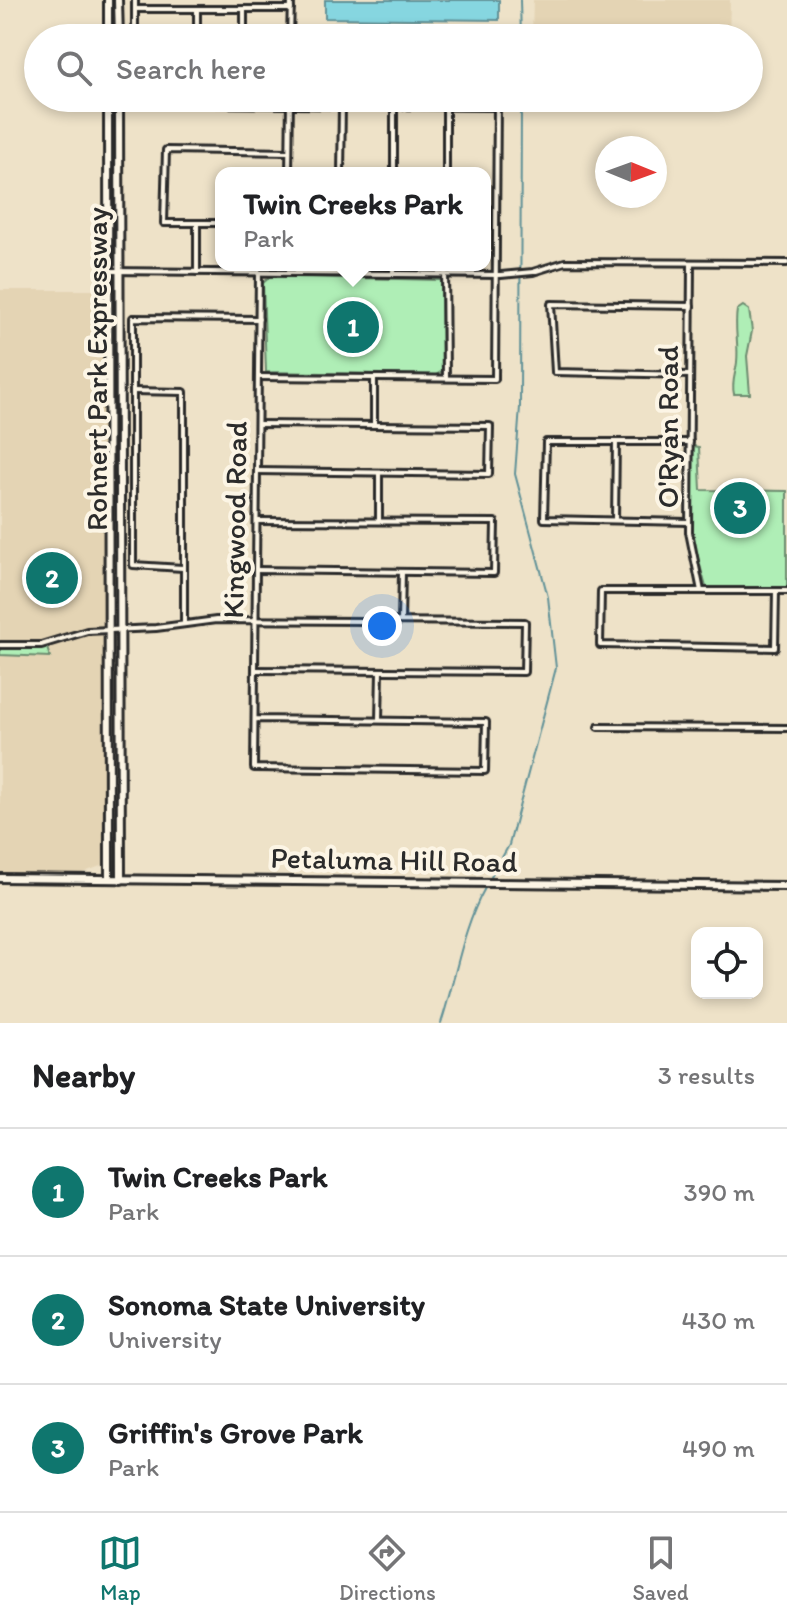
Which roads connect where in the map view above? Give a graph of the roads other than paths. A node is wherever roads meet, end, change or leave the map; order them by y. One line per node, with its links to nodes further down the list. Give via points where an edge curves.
1 (108, 0): 9 (main road)
2 (118, 0): 10 (main road)
3 (135, 0): 5 (street)
4 (291, 0): 8 (street)
5 (135, 9): 6 (street); 11 (street)
6 (197, 9): 7 (street); 12 (street)
7 (244, 9): 8 (street); 13 (street)
8 (291, 9): 14 (street)
9 (108, 24)
10 (119, 24)
11 (135, 24)
12 (197, 24)
13 (244, 24)
14 (290, 24)
15 (108, 112): 31 (main road, Rohnert Park Expressway)
16 (119, 112): 32 (main road, Rohnert Park Expressway)
17 (290, 112): 22 (street)
18 (342, 112): 24 (street)
19 (394, 112): 25 (street)
20 (446, 112): 26 (street)
21 (497, 112): 39 (street)
22 (289, 152): 23 (street); 27 (street, via 166,150 164,223)
23 (289, 167)
24 (341, 167)
25 (394, 167)
26 (446, 167)
27 (197, 223): 28 (street); 34 (street)
28 (215, 223)
29 (691, 262): 30 (street); 39 (street, via 565,262); 40 (street, O'Ryan Road)
30 (787, 263)
31 (108, 271): 32 (street); 66 (main road, Rohnert Park Expressway)
32 (119, 271): 34 (street); 67 (main road, Rohnert Park Expressway)
33 (446, 271): 38 (street)
34 (197, 272): 35 (street)
35 (259, 272): 36 (street); 41 (street, Kingwood Road)
36 (340, 273): 37 (street)
37 (393, 274): 38 (street)
38 (446, 274): 39 (street); 45 (street)
39 (496, 275): 45 (street, via 495,379)
40 (691, 306): 42 (street, O'Ryan Road); 42 (street, via 551,304 555,372)
41 (259, 319): 43 (street, Kingwood Road); 46 (street, via 133,318)
42 (690, 375): 50 (street, O'Ryan Road)
43 (258, 377): 44 (street); 47 (street, Kingwood Road)
44 (374, 378): 45 (street); 48 (street)
45 (446, 378)
46 (133, 391): 57 (street, via 133,565); 57 (street, via 184,392)
47 (258, 424): 48 (street); 51 (street, Kingwood Road)
48 (374, 425): 52 (street, via 490,426 489,474)
49 (616, 442): 50 (street); 53 (street); 53 (street, via 546,442 544,519)
50 (690, 442): 56 (street, O'Ryan Road)
51 (257, 471): 52 (street); 54 (street, Kingwood Road)
52 (379, 473): 55 (street)
53 (615, 520): 56 (street)
54 (257, 521): 55 (street); 58 (street, Kingwood Road)
55 (379, 521): 59 (street, via 495,522 494,573)
56 (689, 522): 60 (street, O'Ryan Road)
57 (183, 568): 65 (street)
58 (256, 570): 59 (street); 63 (street, Kingwood Road)
59 (402, 572): 64 (street)
60 (701, 591): 61 (street); 61 (street, via 601,591 600,645 775,648)
61 (776, 591): 62 (street)
62 (787, 591)
63 (255, 620): 64 (street); 65 (street); 69 (street, Kingwood Road)
64 (401, 621): 70 (street, via 525,622 524,672)
65 (184, 624): 67 (street)
66 (109, 629): 67 (street); 68 (street, via 46,644); 76 (main road, Rohnert Park Expressway)
67 (119, 629): 77 (main road, Rohnert Park Expressway)
68 (0, 645)
69 (255, 670): 70 (street); 71 (street, Kingwood Road)
70 (380, 671): 72 (street)
71 (255, 719): 72 (street); 72 (street, Kingwood Road, via 254,768 485,771 486,722)
72 (379, 720)
73 (598, 727): 74 (street)
74 (787, 728)
75 (0, 878): 76 (main road, Petaluma Hill Road)
76 (109, 879): 77 (main road, Petaluma Hill Road)
77 (121, 880): 78 (main road, Petaluma Hill Road)
78 (787, 886)

